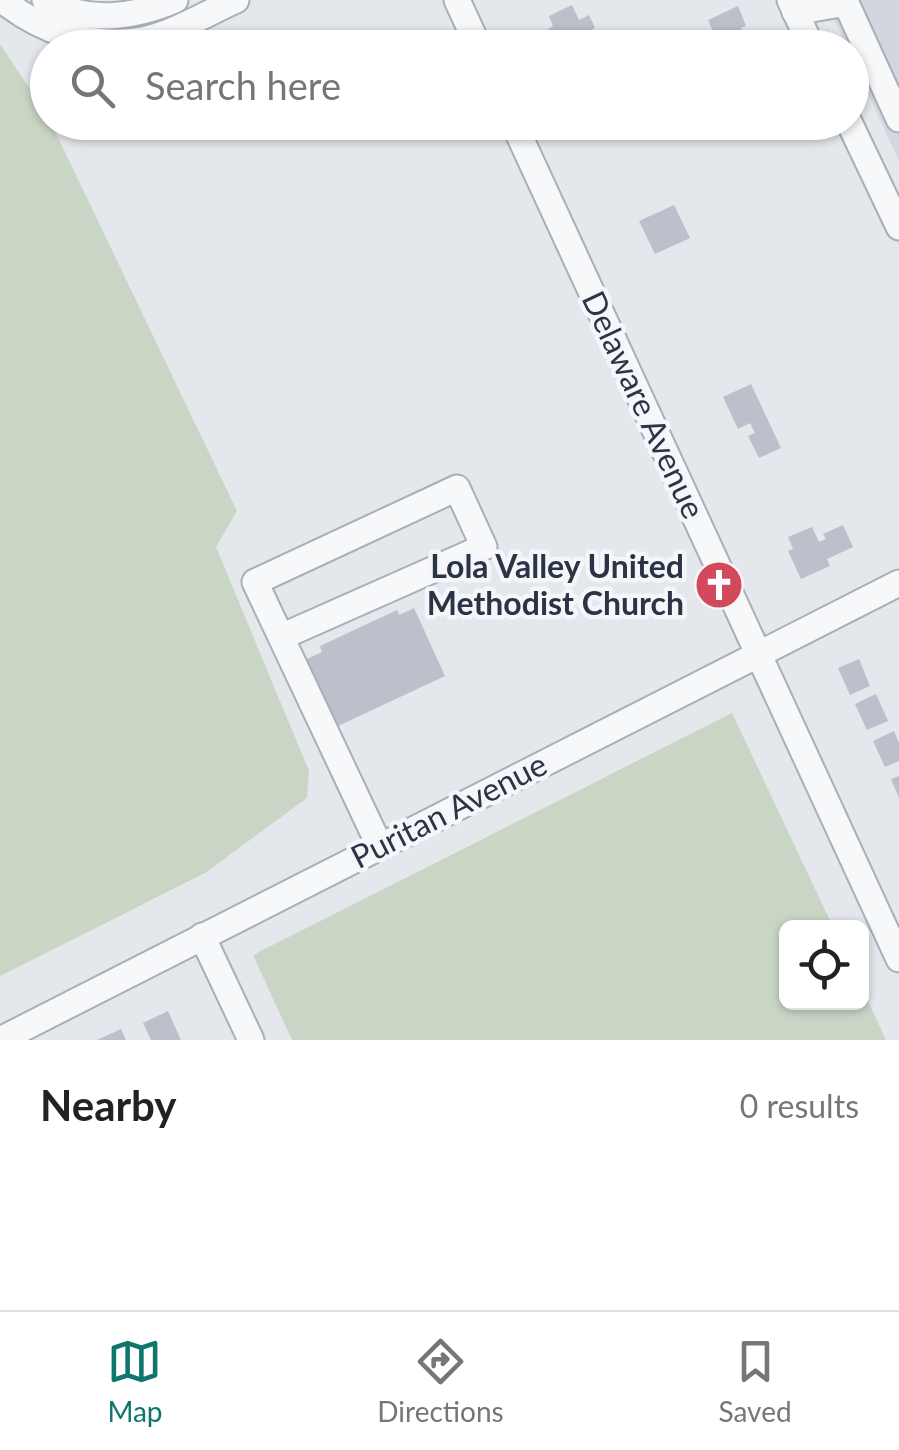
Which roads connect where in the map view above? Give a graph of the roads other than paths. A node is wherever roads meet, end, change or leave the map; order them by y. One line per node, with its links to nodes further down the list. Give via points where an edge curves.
1 (2, 0): 8 (street)
2 (45, 0): 3 (street, via 103,17 138,14)
3 (175, 0)
4 (236, 0): 7 (street)
5 (457, 0): 10 (street)
6 (793, 6): 11 (street); 12 (street, via 846,3)
7 (195, 8): 9 (street)
8 (50, 30)
9 (160, 30)
10 (471, 30)
11 (804, 30)
12 (858, 30)
13 (869, 53): 14 (street)
14 (899, 119)
15 (521, 140): 20 (street, Delaware Avenue)
16 (858, 140): 17 (street)
17 (899, 227)
18 (899, 583): 20 (street, Puritan Avenue)
19 (281, 637): 19 (street, via 256,582 457,488 484,547); 21 (street)
20 (758, 654): 21 (street, Puritan Avenue); 23 (street, Delaware Avenue)
21 (380, 847): 22 (street, Puritan Avenue)
22 (202, 936): 24 (street, Puritan Avenue); 25 (street)
23 (899, 959)
24 (0, 1040)
25 (251, 1040)

